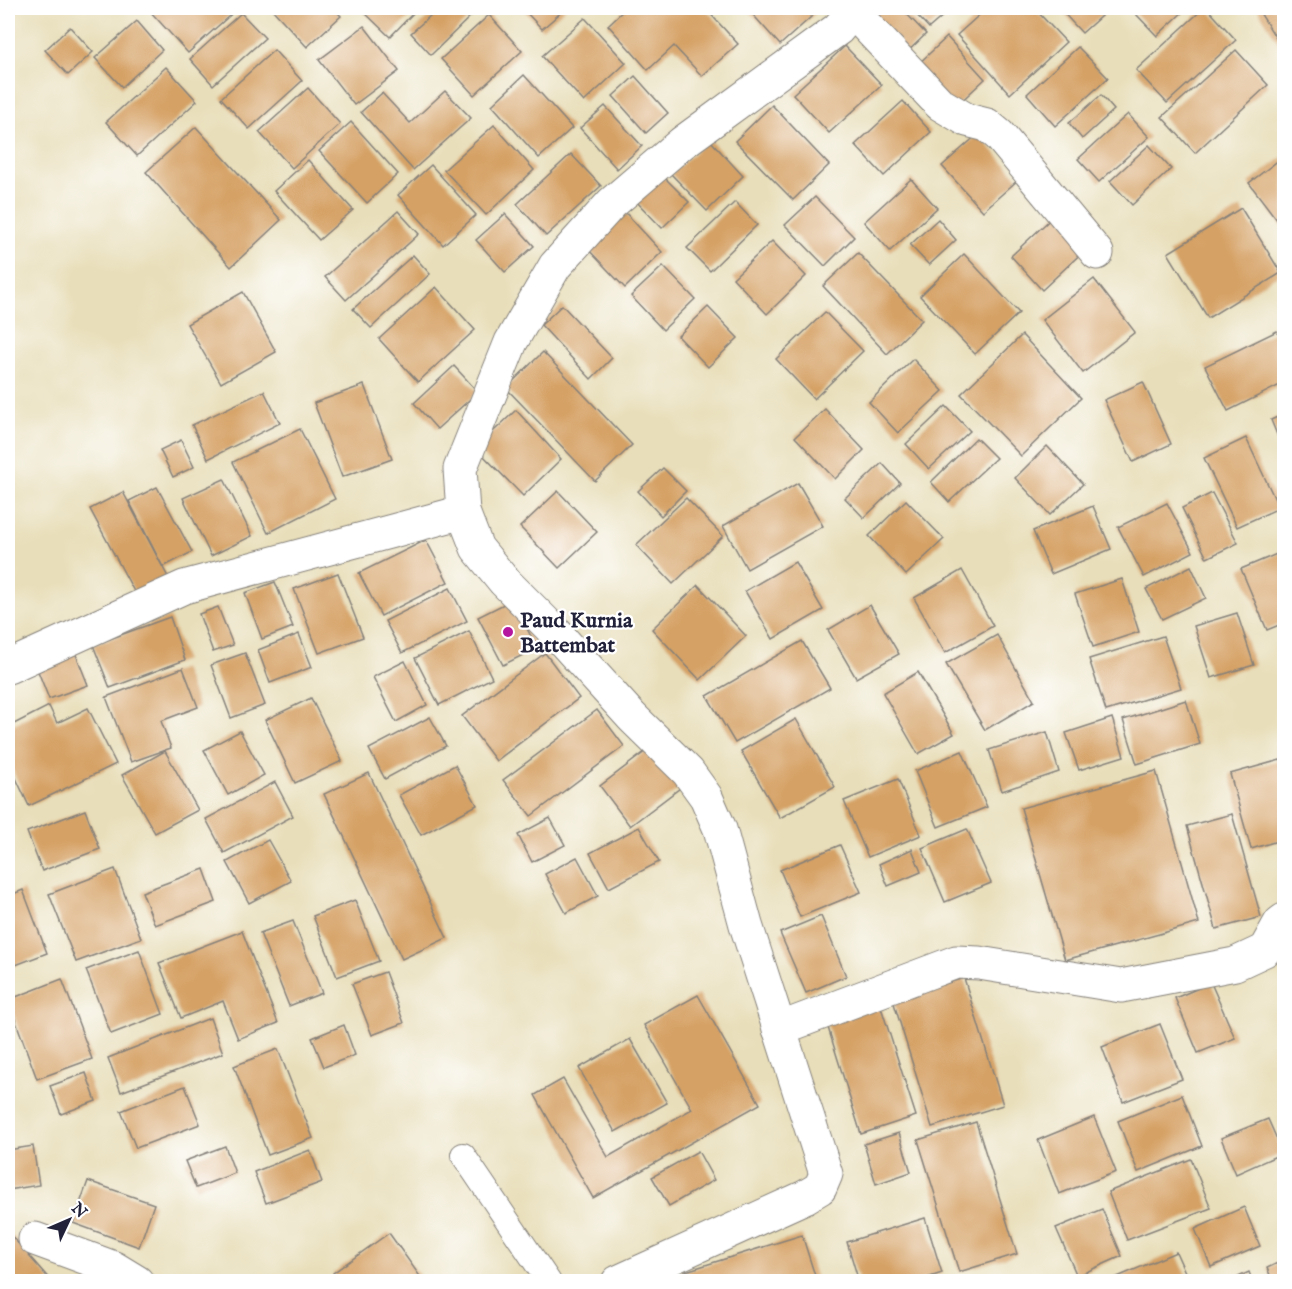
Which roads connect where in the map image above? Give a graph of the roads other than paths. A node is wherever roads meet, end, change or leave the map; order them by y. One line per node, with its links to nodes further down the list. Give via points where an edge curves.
1 (854, 10): 2 (street, via 940,104 967,120 987,125 999,135); 3 (street, via 838,29 682,143 612,203 555,266 511,342 460,469)
2 (1097, 253)
3 (463, 512): 4 (street, via 184,588); 6 (street, via 477,548 504,581 688,772 706,797 720,829)
4 (8, 667)
5 (1284, 920): 6 (street, via 1265,950 1235,964 1121,986 956,962)
6 (778, 1029): 11 (street, via 826,1174 820,1188)
7 (463, 1155): 10 (lane)
8 (35, 1239): 9 (street, via 114,1268)
9 (137, 1281)
10 (549, 1281)
11 (620, 1281)

